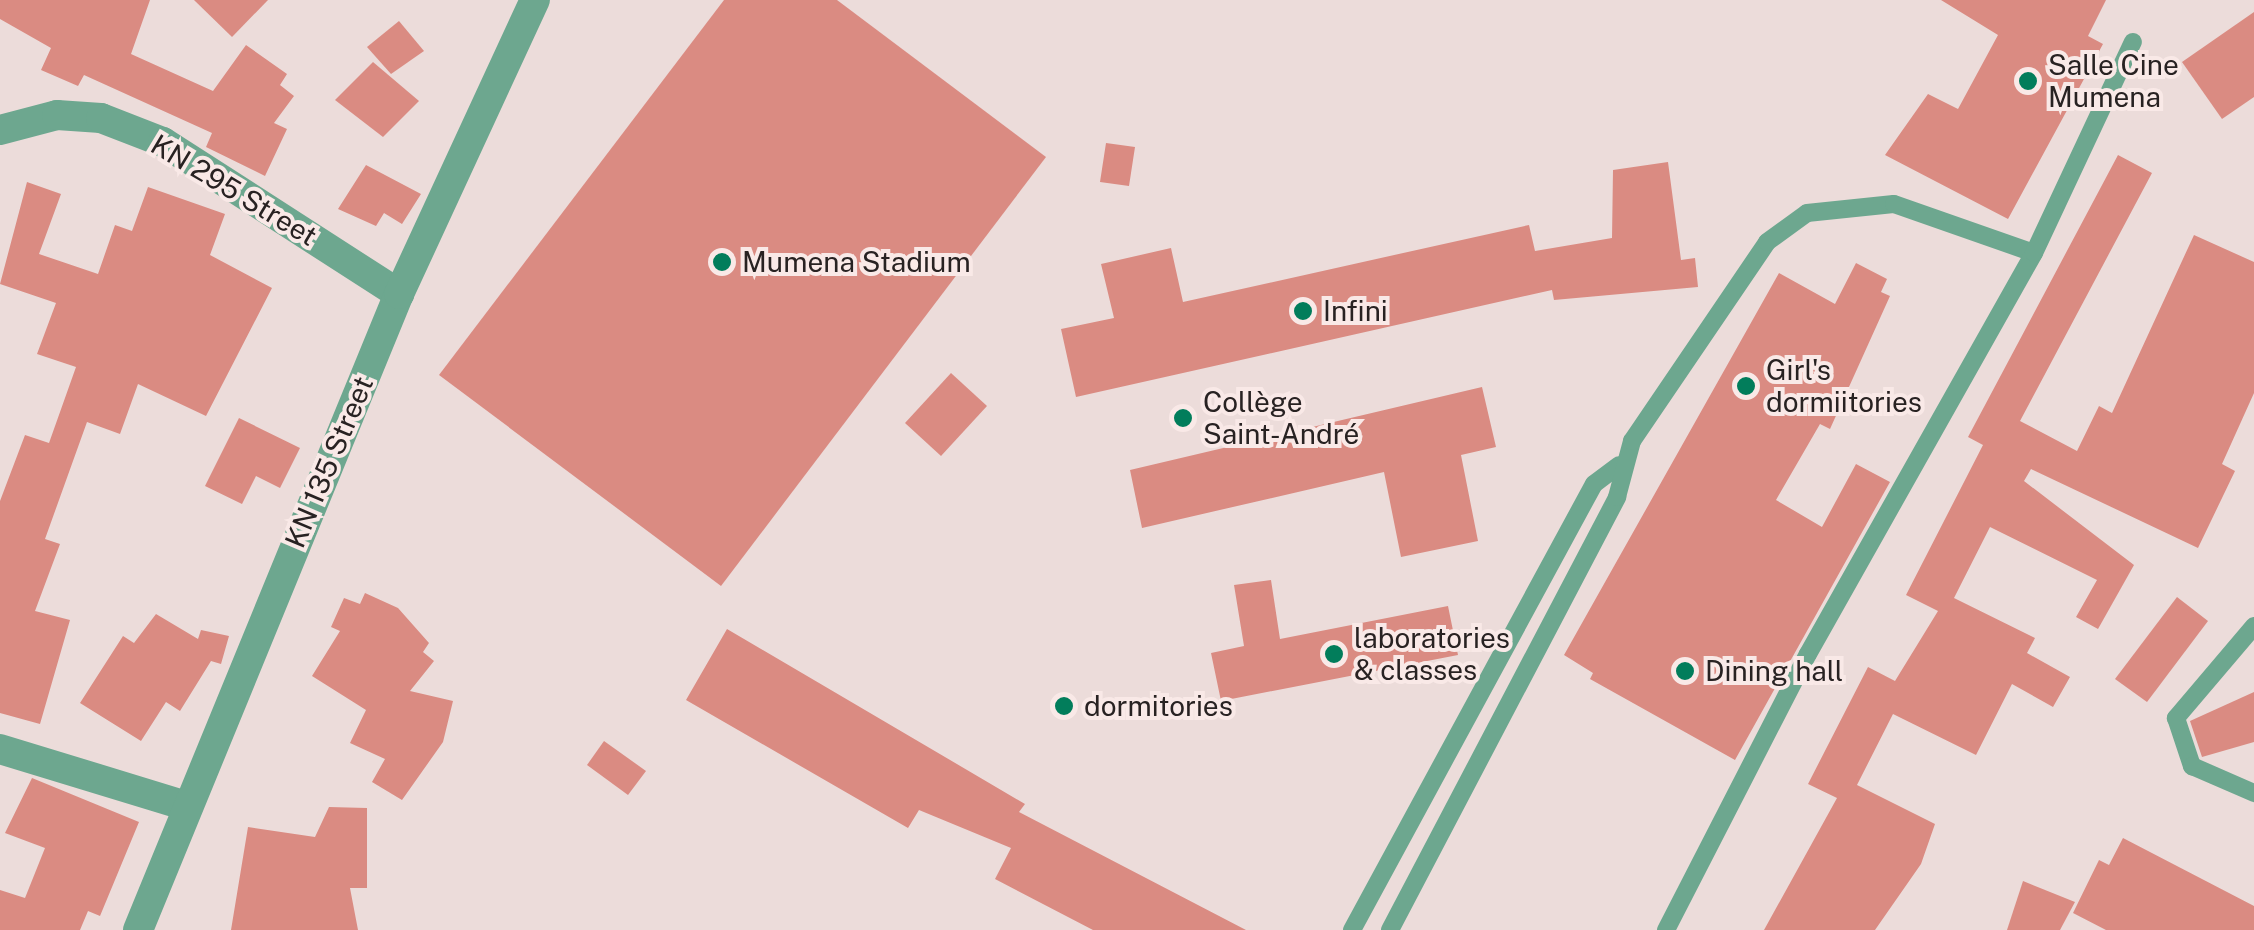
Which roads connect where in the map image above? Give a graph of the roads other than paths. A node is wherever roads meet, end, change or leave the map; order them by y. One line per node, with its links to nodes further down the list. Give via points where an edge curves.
1 (535, 0): 5 (street, KN 135 Street)
2 (2133, 42): 4 (lane)
3 (0, 130): 5 (street, KN 295 Street, via 56,115 102,118 163,142)
4 (2034, 254): 6 (lane, via 1894,204 1807,213 1767,242); 14 (lane, via 1808,654)
5 (399, 294): 10 (street, KN 135 Street)
6 (1619, 465): 12 (lane, via 1594,484); 13 (lane, via 1609,514)
7 (2254, 626): 9 (lane, via 2176,718 2192,766)
8 (0, 748): 10 (street)
9 (2254, 794)
10 (186, 806): 11 (street, KN 135 Street)
11 (138, 930)
12 (1352, 930)
13 (1390, 930)
14 (1666, 930)

